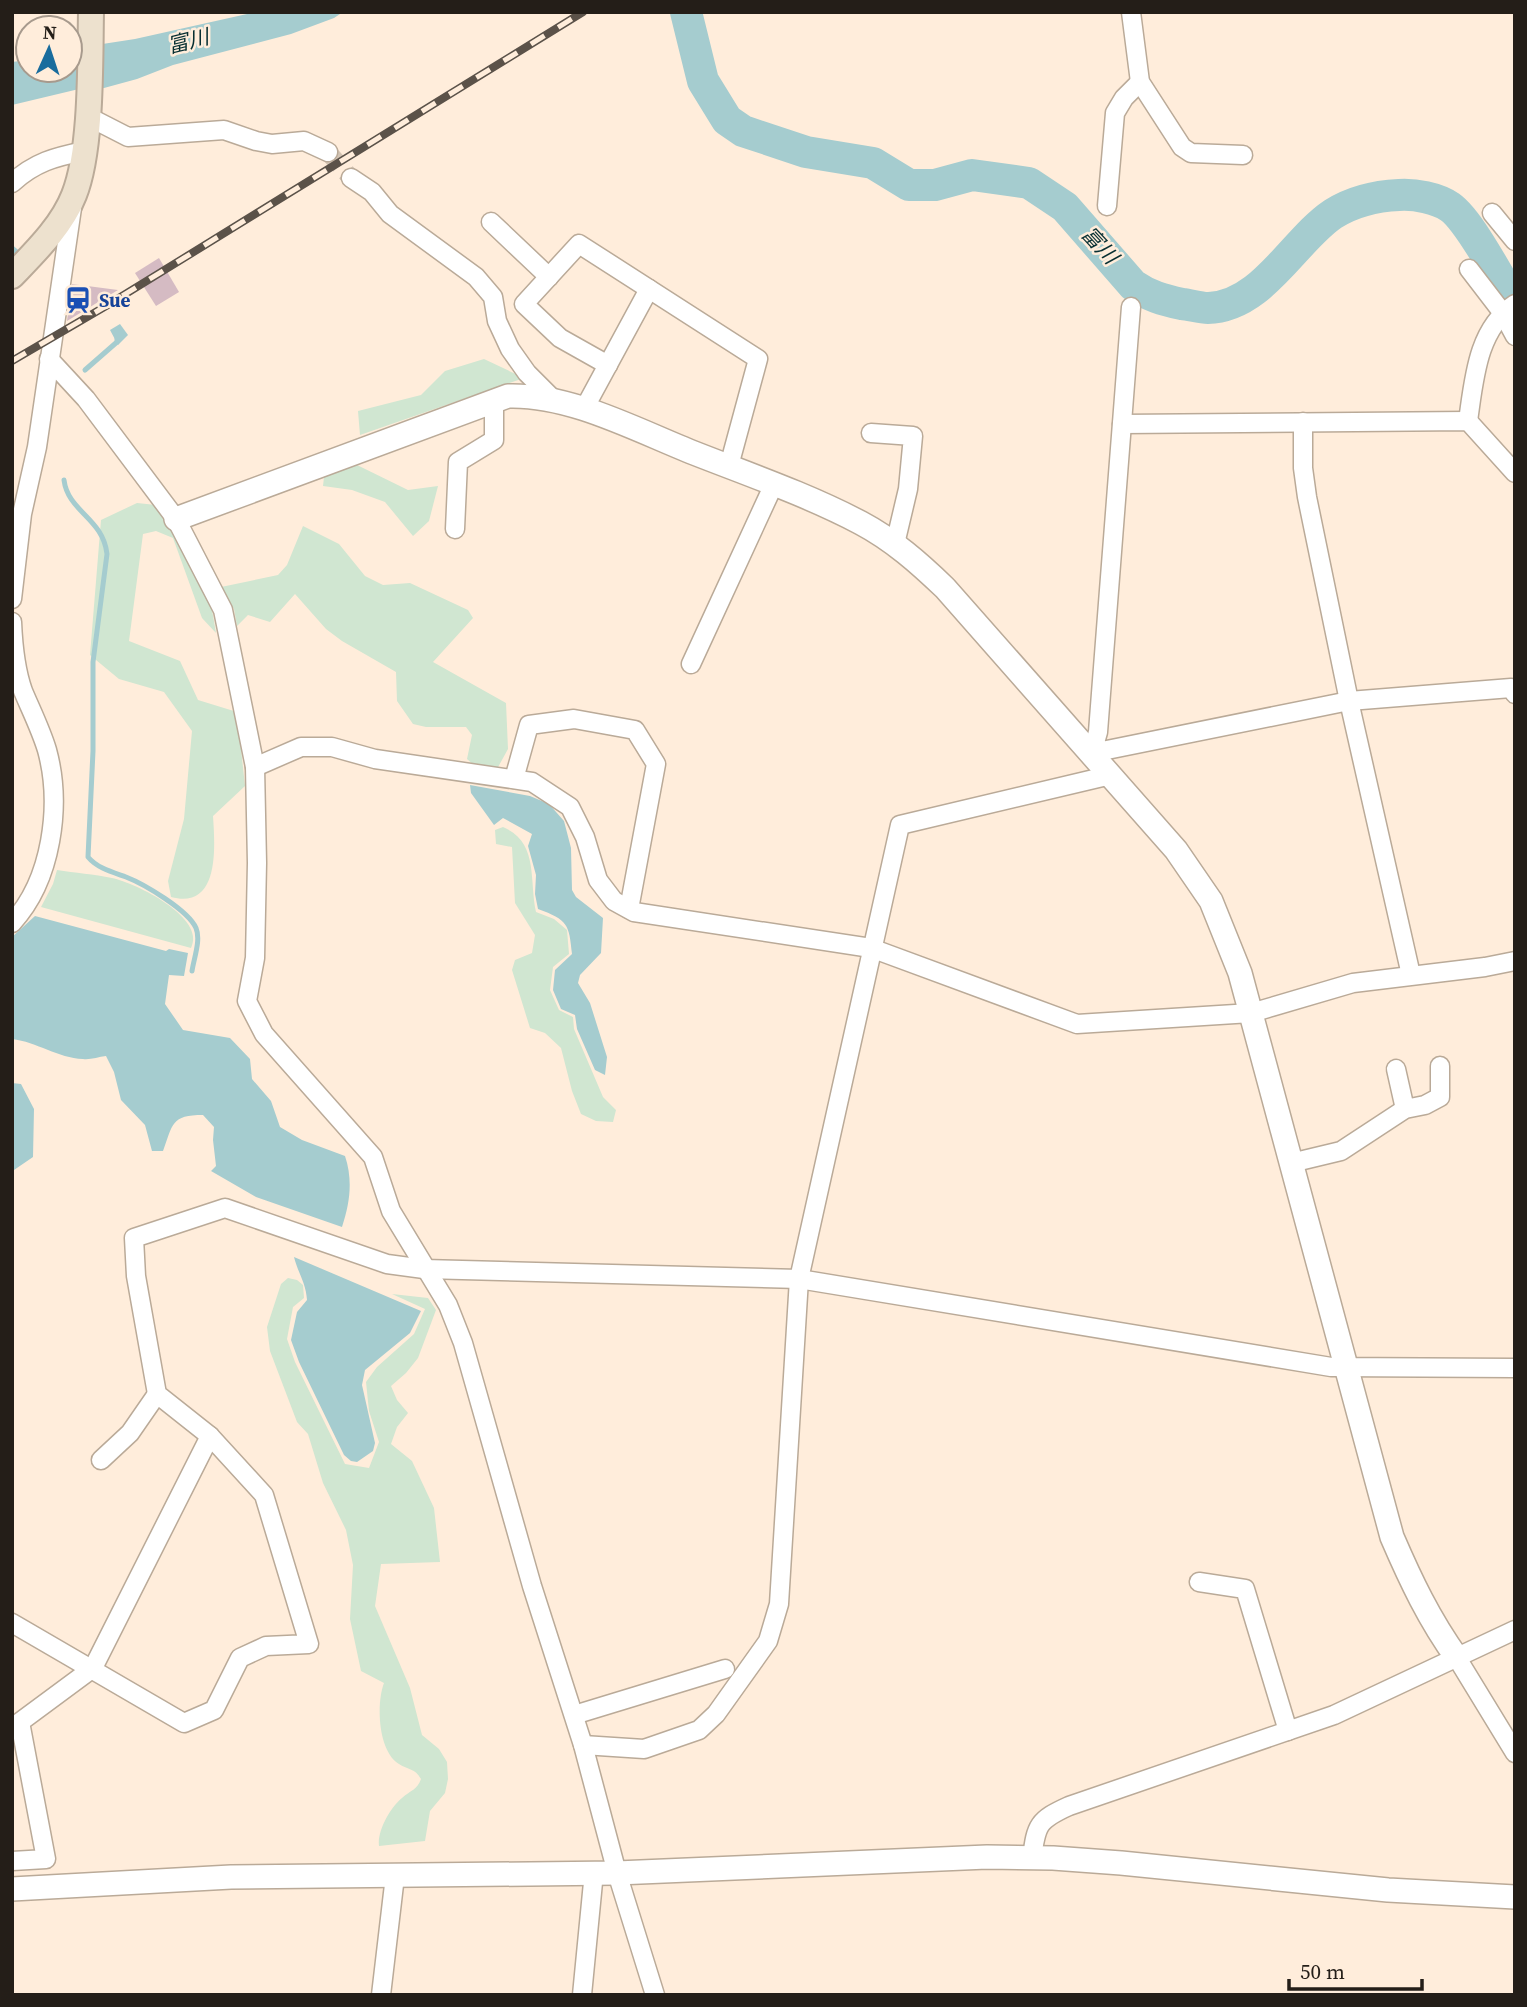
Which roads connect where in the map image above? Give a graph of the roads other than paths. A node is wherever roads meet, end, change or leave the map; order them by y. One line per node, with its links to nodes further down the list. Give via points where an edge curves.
1 (1131, 12): 3 (street)
2 (91, 22): 4 (main road)
3 (1140, 82): 7 (street, via 1182,147 1191,153); 11 (street, via 1115,113)
4 (87, 116): 5 (main road); 6 (street, via 128,136 224,130 264,142 304,141)
5 (84, 150): 9 (street, via 45,160); 10 (main road)
6 (328, 152)
7 (1242, 155)
8 (351, 178): 24 (street, via 372,192 390,214 476,278 492,297 510,349)
9 (12, 183)
10 (74, 194): 16 (main road, via 45,240); 22 (street)
11 (1107, 206)
12 (1492, 213): 14 (street)
13 (491, 222): 17 (street)
14 (1515, 241)
15 (1469, 269): 20 (street)
16 (12, 276)
17 (549, 277): 18 (street, via 579,244); 23 (street, via 524,304 560,338)
18 (649, 289): 23 (street); 31 (street, via 758,359)
19 (1131, 307): 29 (street)
20 (1508, 309): 21 (street); 27 (street, via 1478,356)
21 (1515, 336)
22 (49, 359): 34 (street, via 86,399); 37 (street)
23 (608, 365): 26 (street)
24 (552, 398): 25 (street, via 508,396); 26 (street)
25 (494, 402): 34 (street); 35 (street, via 494,440 458,462)
26 (584, 409): 31 (street)
27 (1468, 421): 28 (street); 32 (street)
28 (1303, 422): 29 (street); 41 (street, via 1307,496)
29 (1122, 424): 42 (street, via 1098,732)
30 (871, 433): 36 (street, via 913,436 908,489)
31 (729, 466): 33 (street)
32 (1515, 473)
33 (774, 484): 36 (street, via 860,522); 39 (street)
34 (176, 519): 43 (street, via 223,610)
35 (455, 529)
36 (895, 544): 42 (street, via 945,588)
37 (12, 599)
38 (12, 622): 47 (street, via 16,664 46,747 53,788 44,860 30,898)
39 (691, 664)
40 (1515, 694): 41 (street, via 1511,688)
41 (1349, 701): 42 (street); 50 (street)
42 (1092, 753): 44 (street)
43 (255, 767): 45 (street, via 301,747 332,747 375,759); 56 (street, via 255,958 247,1001 264,1034 373,1157 391,1211)
44 (1111, 775): 48 (street, via 900,824); 51 (street, via 1176,850 1211,901)
45 (514, 779): 46 (street, via 532,782 570,807 598,880 614,901); 46 (street, via 529,725 574,719 635,730 656,764)
46 (629, 909): 48 (street)
47 (12, 923)
48 (871, 948): 51 (street, via 1077,1024); 57 (street)
49 (1515, 961): 50 (street)
50 (1411, 975): 51 (street, via 1353,983)
51 (1251, 1013): 55 (street)
52 (1440, 1066): 54 (street, via 1440,1097)
53 (1396, 1069): 54 (street)
54 (1405, 1109): 55 (street, via 1341,1151)
55 (1291, 1163): 58 (street)
56 (424, 1269): 57 (street); 60 (street, via 387,1264 225,1208 134,1238 136,1276); 69 (street, via 448,1305 463,1343)
57 (799, 1279): 58 (street); 71 (street, via 779,1604 768,1641 716,1714 699,1730 644,1749)
58 (1346, 1366): 59 (street); 66 (street, via 1392,1537 1433,1624)
59 (1515, 1368)
60 (157, 1394): 61 (street); 62 (street, via 130,1433)
61 (210, 1436): 67 (street); 67 (street, via 264,1495 309,1644 266,1646 240,1658 214,1710 184,1723)
62 (101, 1460)
63 (1199, 1582): 70 (street, via 1245,1589)
64 (12, 1623): 67 (street)
65 (1515, 1630): 66 (street)
66 (1457, 1658): 70 (street, via 1334,1715); 72 (street)
67 (93, 1668): 74 (street, via 20,1722 46,1859)
68 (726, 1669): 69 (street)
69 (574, 1715): 71 (street)
70 (1288, 1731): 73 (street, via 1046,1816 1035,1833)
71 (583, 1745): 75 (street)
72 (1515, 1753)
73 (1032, 1858): 75 (street); 78 (street)
74 (12, 1861)
75 (605, 1873): 76 (street); 80 (street); 81 (street)
76 (396, 1875): 77 (street, via 231,1877); 79 (street)
77 (12, 1889)
78 (1515, 1897)
79 (382, 1995)
80 (582, 1995)
81 (655, 1995)

